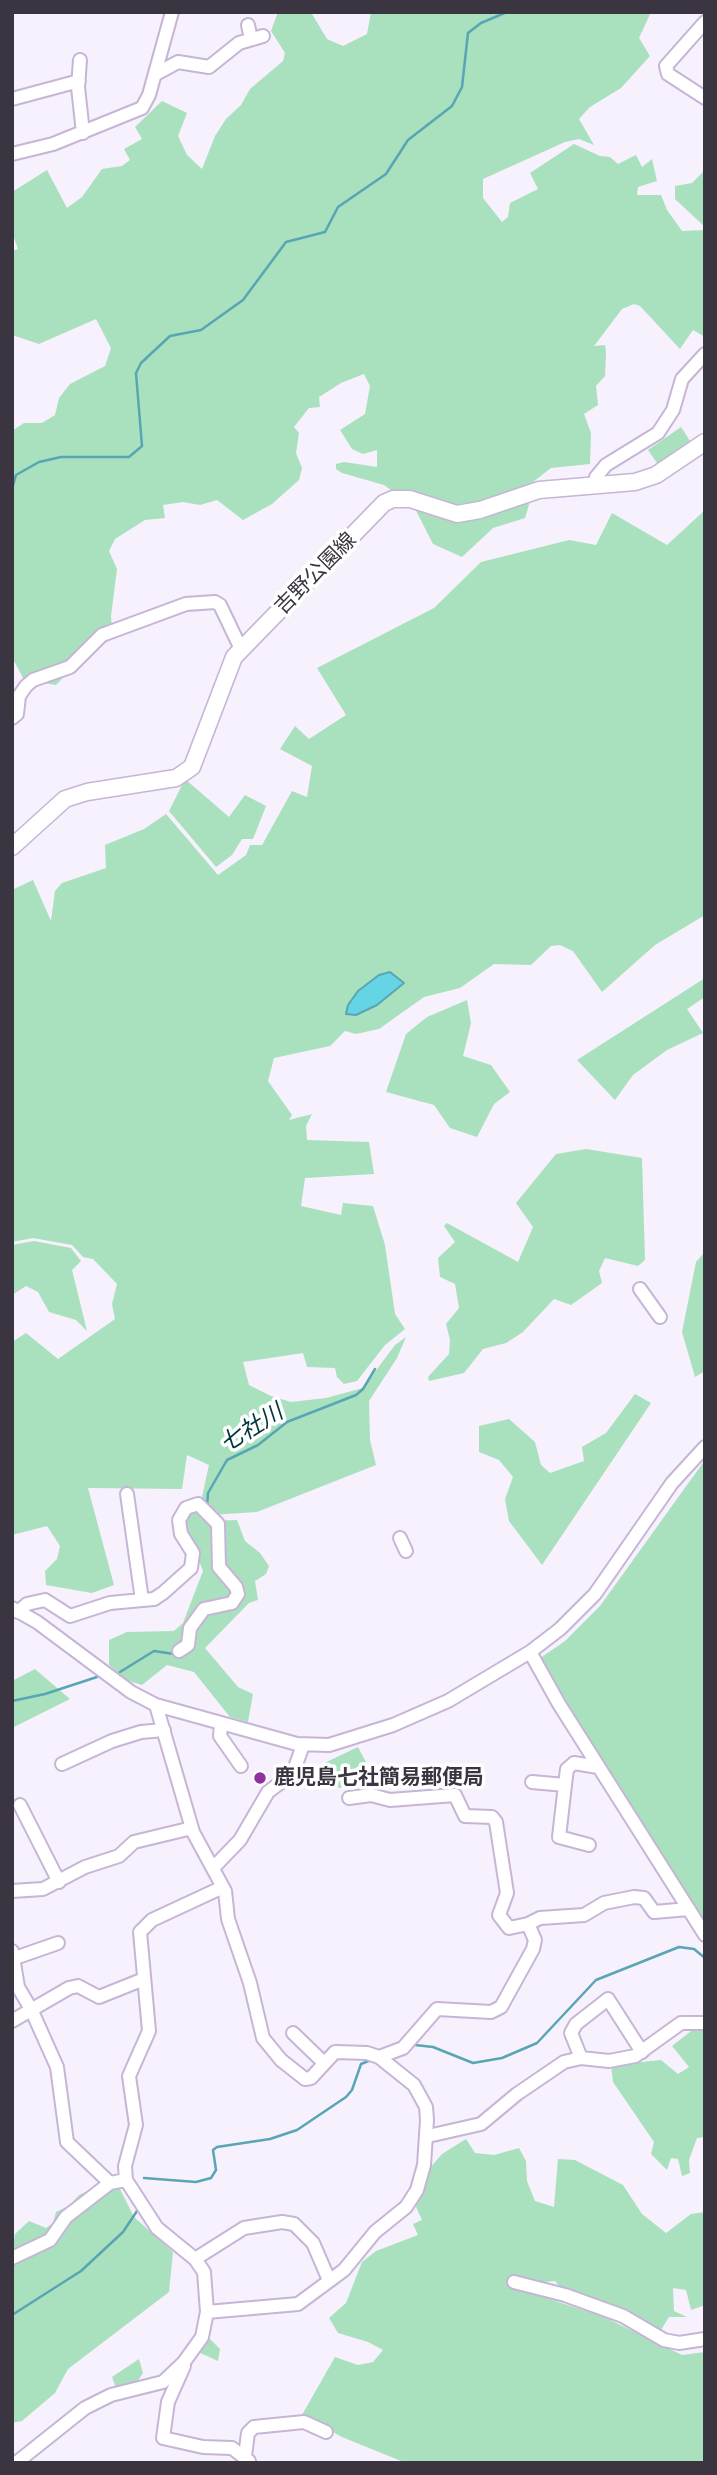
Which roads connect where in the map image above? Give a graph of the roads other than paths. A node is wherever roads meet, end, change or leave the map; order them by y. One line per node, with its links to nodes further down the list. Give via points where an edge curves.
1 (172, 12): 5 (street)
2 (705, 22): 7 (street, via 666,66 668,74)
3 (248, 26): 5 (street, via 257,38 226,51 209,67 178,62)
4 (80, 60): 6 (street)
5 (156, 74): 9 (street, via 142,108)
6 (79, 81): 8 (street); 9 (street)
7 (705, 98)
8 (12, 99)
9 (83, 132): 10 (street)
10 (12, 154)
11 (705, 354): 13 (street, via 682,379 673,411 658,433 606,465)
12 (705, 442): 13 (main road, 吉野公園線, via 646,479)
13 (595, 486): 14 (main road, 吉野公園線, via 539,490 457,514 410,499 388,501)
14 (241, 649): 15 (street, via 220,605 186,604 102,635 70,667 33,680 19,696 17,714); 16 (main road, 吉野公園線, via 231,662 195,761 185,773 156,783 65,799)
15 (12, 718)
16 (12, 847)
17 (640, 1289): 18 (street)
18 (660, 1317)
19 (705, 1447): 26 (street, via 672,1483 595,1594)
20 (127, 1494): 23 (street)
21 (400, 1538): 22 (street)
22 (406, 1551)
23 (142, 1600): 24 (street, via 110,1603 70,1616 45,1600); 25 (street, via 163,1593 191,1568 193,1553 180,1531 180,1520 186,1508 198,1504 218,1524 219,1567 238,1594 232,1603 204,1609 190,1628 188,1645)
24 (15, 1610): 27 (street)
25 (179, 1651)
26 (530, 1653): 30 (street, via 419,1714 344,1741); 33 (street)
27 (156, 1705): 28 (street); 29 (street)
28 (221, 1724): 30 (street); 32 (street, via 220,1735)
29 (164, 1730): 31 (street, via 112,1741); 38 (street)
30 (303, 1745): 40 (street, via 293,1773 268,1792 240,1840)
31 (62, 1764)
32 (241, 1766)
33 (598, 1767): 35 (street, via 574,1763 567,1769); 44 (street)
34 (532, 1782): 35 (street)
35 (565, 1785): 39 (street, via 559,1837)
36 (349, 1798): 45 (street, via 455,1795 466,1816 492,1817 507,1893 499,1915 509,1928)
37 (20, 1805): 41 (street)
38 (192, 1828): 40 (street); 41 (street, via 134,1842 119,1856)
39 (589, 1845)
40 (214, 1867): 42 (street)
41 (59, 1882): 43 (street)
42 (223, 1887): 49 (street, via 144,1927 139,1938); 57 (street, via 263,2038 299,2076 311,2078)
43 (13, 1895)
44 (689, 1909): 45 (street, via 654,1912 644,1898 634,1897 604,1903 584,1915); 46 (street)
45 (528, 1924): 55 (street, via 534,1936 533,1950 500,2007 491,2012 437,2009 403,2048)
46 (705, 1935)
47 (58, 1943): 48 (street)
48 (14, 1955): 50 (street, via 18,1987)
49 (145, 1979): 50 (street, via 99,1997 78,1986 69,1988); 59 (street, via 149,2031 130,2076 136,2125)
50 (31, 2009): 51 (street); 60 (street, via 57,2067 67,2142)
51 (12, 2021)
52 (705, 2022): 54 (street, via 681,2023)
53 (293, 2033): 57 (street)
54 (642, 2052): 56 (street, via 609,2061); 56 (street, via 608,1999 570,2033)
55 (379, 2057): 57 (street, via 335,2052); 58 (street, via 421,2094)
56 (581, 2058): 58 (street, via 557,2066 481,2124)
57 (323, 2062)
58 (428, 2136): 63 (street, via 417,2190 406,2207)
59 (126, 2180): 60 (street); 62 (street, via 157,2228)
60 (110, 2183): 61 (street, via 66,2217 50,2240)
61 (12, 2258)
62 (195, 2259): 63 (street, via 244,2228 282,2222 293,2224 313,2243); 65 (street, via 204,2272)
63 (329, 2280): 65 (street, via 305,2301 291,2305)
64 (514, 2282): 66 (street, via 623,2316 664,2340)
65 (207, 2312): 67 (street, via 202,2337)
66 (705, 2339)
67 (184, 2362): 68 (street, via 185,2371 168,2402 163,2438 232,2448 247,2458 248,2433 254,2427 304,2423); 69 (street, via 163,2382 111,2395 85,2408)
68 (326, 2432)
69 (38, 2446): 70 (street); 71 (street)
70 (16, 2463)
71 (39, 2463)

